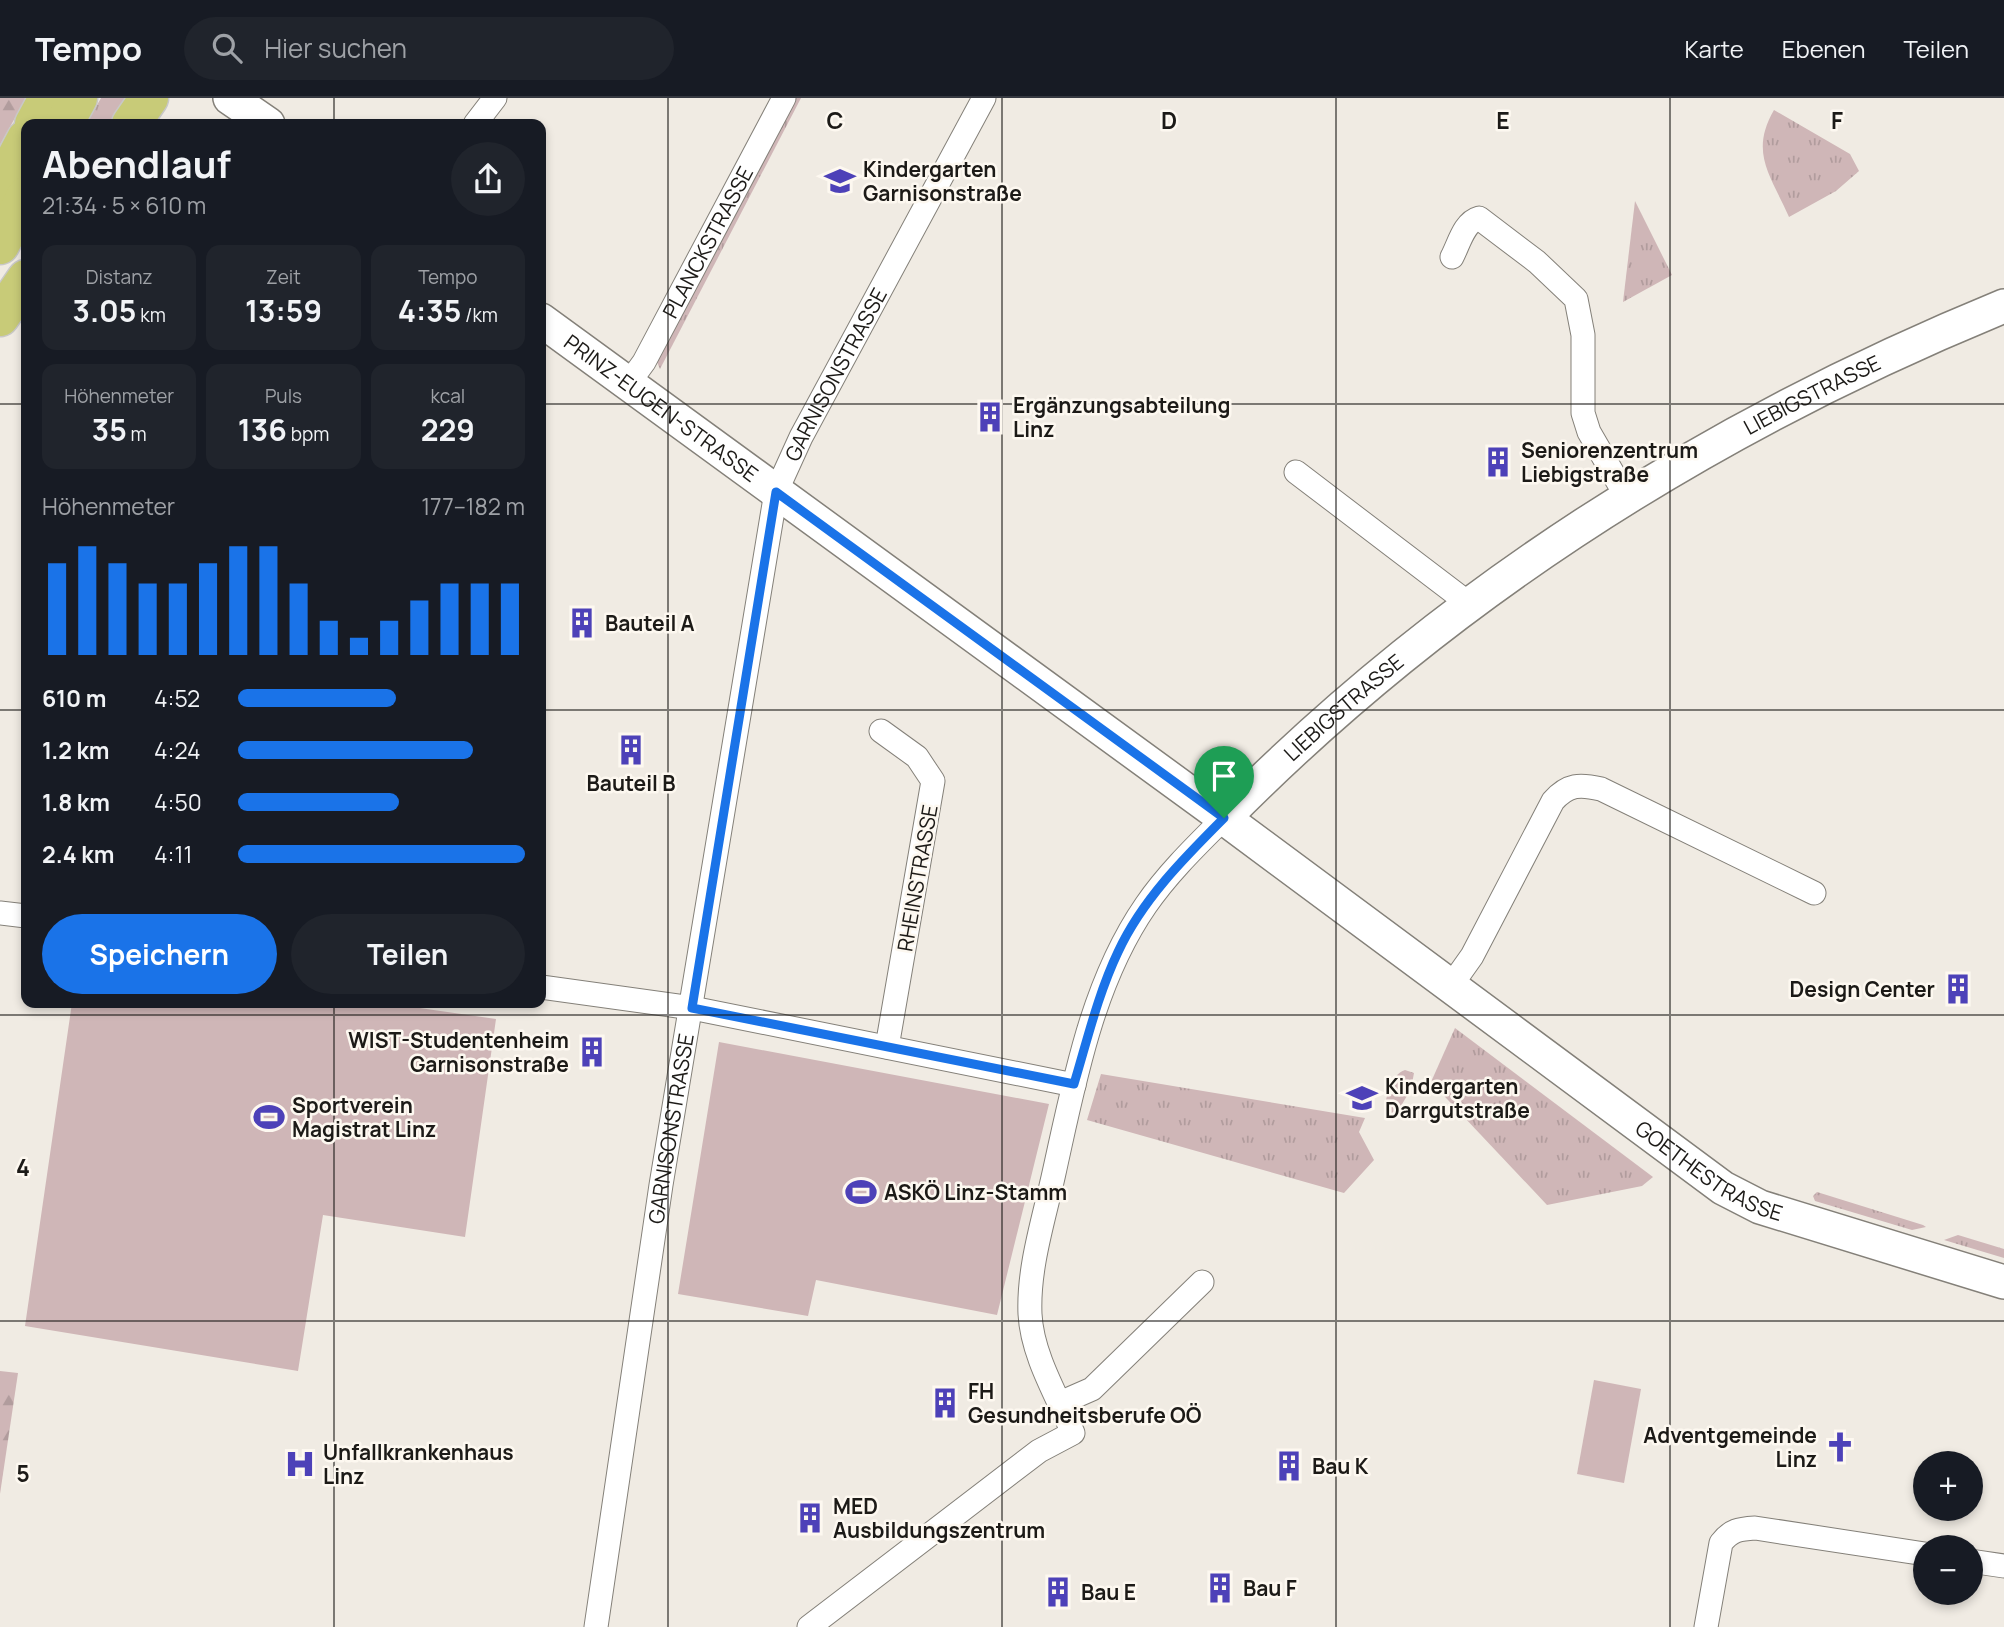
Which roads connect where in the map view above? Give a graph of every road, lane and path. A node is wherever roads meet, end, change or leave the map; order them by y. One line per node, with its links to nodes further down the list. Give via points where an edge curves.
1 (48, 98): 8 (highway)
2 (78, 98): 9 (highway)
3 (149, 98): 10 (highway)
4 (230, 98): 11 (main road)
5 (495, 98): 12 (street)
6 (784, 98): 22 (street, PLANCKSTRASSE, via 644,362)
7 (984, 98): 24 (street, GARNISONSTRASSE, via 801,437)
8 (37, 119)
9 (67, 119)
10 (134, 119)
11 (261, 119)
12 (479, 119)
13 (21, 148): 14 (highway)
14 (0, 188)
15 (21, 205): 16 (highway)
16 (0, 245)
17 (1452, 257): 25 (street, via 1473,220 1486,220 1569,290 1580,311 1583,413)
18 (21, 286): 20 (highway)
19 (2004, 306): 25 (main road, LIEBIGSTRASSE, via 1872,363)
20 (0, 317)
21 (546, 324): 22 (main road, PRINZ-EUGEN-STRASSE)
22 (628, 384): 24 (main road, PRINZ-EUGEN-STRASSE)
23 (1296, 471): 26 (street)
24 (776, 492): 28 (main road, PRINZ-EUGEN-STRASSE); 34 (street, GARNISONSTRASSE)
25 (1626, 496): 26 (main road, LIEBIGSTRASSE)
26 (1468, 603): 28 (main road, LIEBIGSTRASSE, via 1323,721)
27 (881, 731): 35 (street, RHEINSTRASSE, via 918,757 933,781)
28 (1224, 818): 32 (main road, GOETHESTRASSE); 36 (street, via 1170,874 1131,928 1104,987)
29 (1814, 893): 32 (street, via 1601,789 1570,786 1553,800 1472,956)
30 (0, 913): 31 (street)
31 (21, 915)
32 (1450, 987): 38 (main road, GOETHESTRASSE, via 1723,1188 1760,1207)
33 (546, 989): 34 (street)
34 (692, 1008): 35 (street); 43 (street, GARNISONSTRASSE, via 661,1185)
35 (887, 1047): 36 (street)
36 (1074, 1084): 39 (street, via 1030,1293 1034,1336)
37 (1202, 1282): 39 (street, via 1092,1389)
38 (2004, 1282)
39 (1060, 1403): 44 (street, via 1073,1433 1039,1451)
40 (1913, 1552): 45 (street, via 1738,1529 1721,1543)
41 (1983, 1563): 42 (street)
42 (2004, 1566)
43 (596, 1627)
44 (809, 1627)
45 (1706, 1627)

